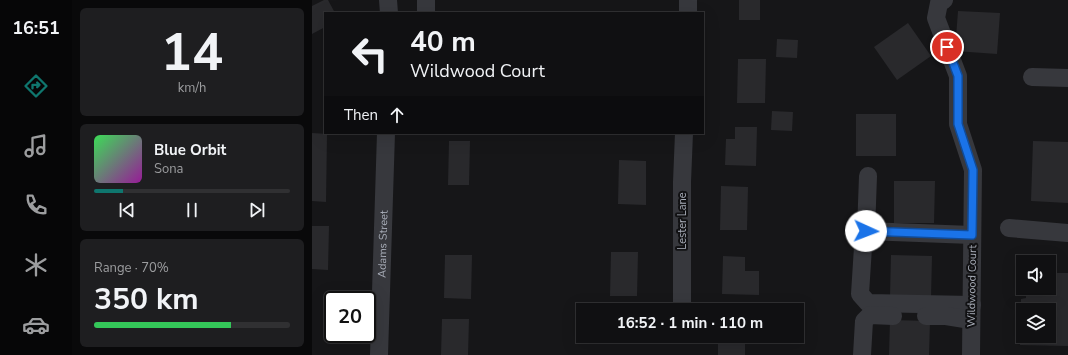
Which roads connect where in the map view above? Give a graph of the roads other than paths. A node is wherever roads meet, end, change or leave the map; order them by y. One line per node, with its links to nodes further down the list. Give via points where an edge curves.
1 (388, 0): 5 (street)
2 (426, 0): 6 (street)
3 (688, 0): 7 (street)
4 (944, 0): 15 (street, Wildwood Court, via 939,3 936,18 958,76 958,124 973,170)
5 (389, 12)
6 (426, 12)
7 (688, 12)
8 (1032, 77): 9 (street)
9 (1068, 78)
10 (386, 134): 19 (street, Adams Street)
11 (684, 134): 17 (street, Lester Lane)
12 (868, 176): 15 (street, via 866,231)
13 (1009, 228): 14 (street)
14 (1068, 233)
15 (972, 235): 18 (street, Wildwood Court)
16 (863, 247): 18 (street, via 860,294 868,303)
17 (682, 303)
18 (972, 312): 20 (street, via 946,316 870,315 864,321); 21 (street, Wildwood Court)
19 (379, 355)
20 (862, 355)
21 (971, 355)

